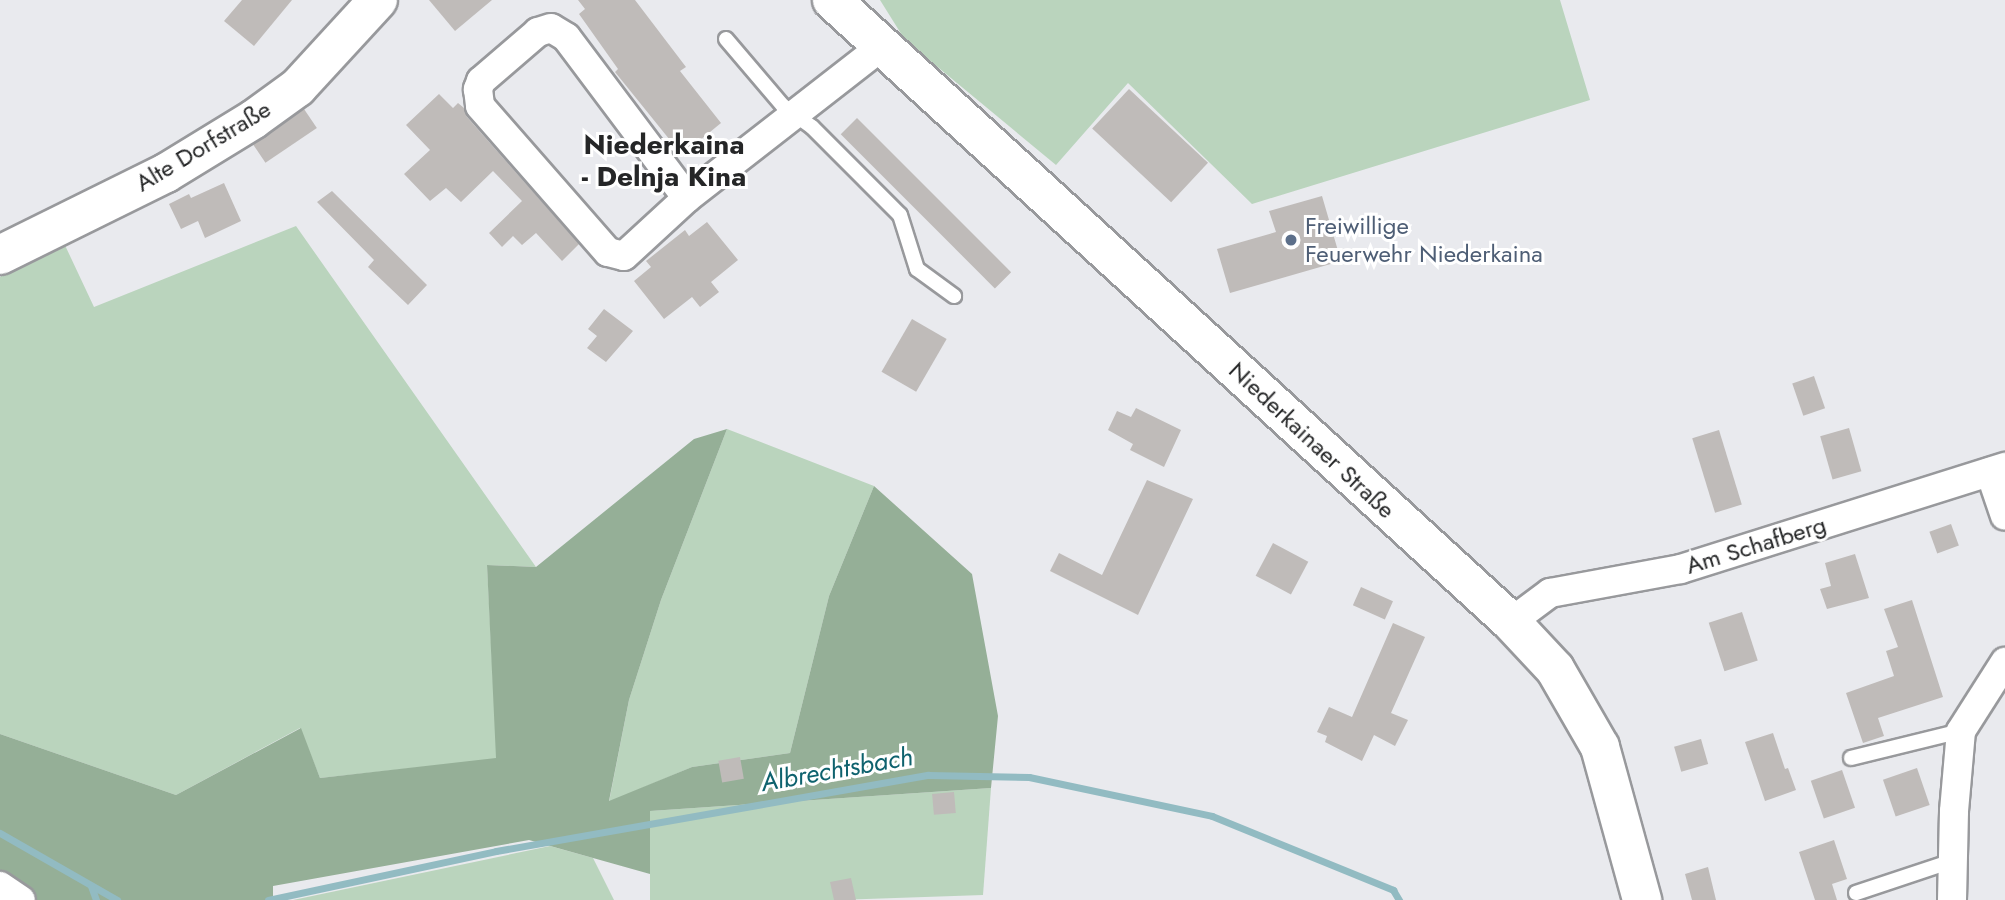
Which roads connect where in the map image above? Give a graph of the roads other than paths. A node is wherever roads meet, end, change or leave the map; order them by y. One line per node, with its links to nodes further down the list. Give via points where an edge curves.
1 (378, 0): 7 (street, Alte Dorfstraße, via 298,87 254,119 166,173)
2 (832, 0): 4 (street, Niederkainaer Straße)
3 (726, 39): 5 (lane)
4 (882, 46): 5 (street); 11 (street, Niederkainaer Straße)
5 (796, 116): 6 (street); 8 (lane, via 900,215 917,269)
6 (687, 198): 6 (street, via 624,256 608,251 480,106 481,81 538,32 551,28 566,37)
7 (0, 255)
8 (954, 296)
9 (1997, 469): 10 (street); 11 (street, Am Schafberg, via 1681,569 1550,593)
10 (2005, 516)
11 (1511, 622): 19 (street, Niederkainaer Straße, via 1555,669 1600,747)
12 (2005, 663): 13 (street)
13 (1961, 731): 14 (lane); 15 (street)
14 (1851, 758)
15 (1952, 861): 17 (lane); 20 (street)
16 (0, 886): 18 (street)
17 (1856, 893)
18 (21, 900)
19 (1642, 900)
20 (1952, 900)

